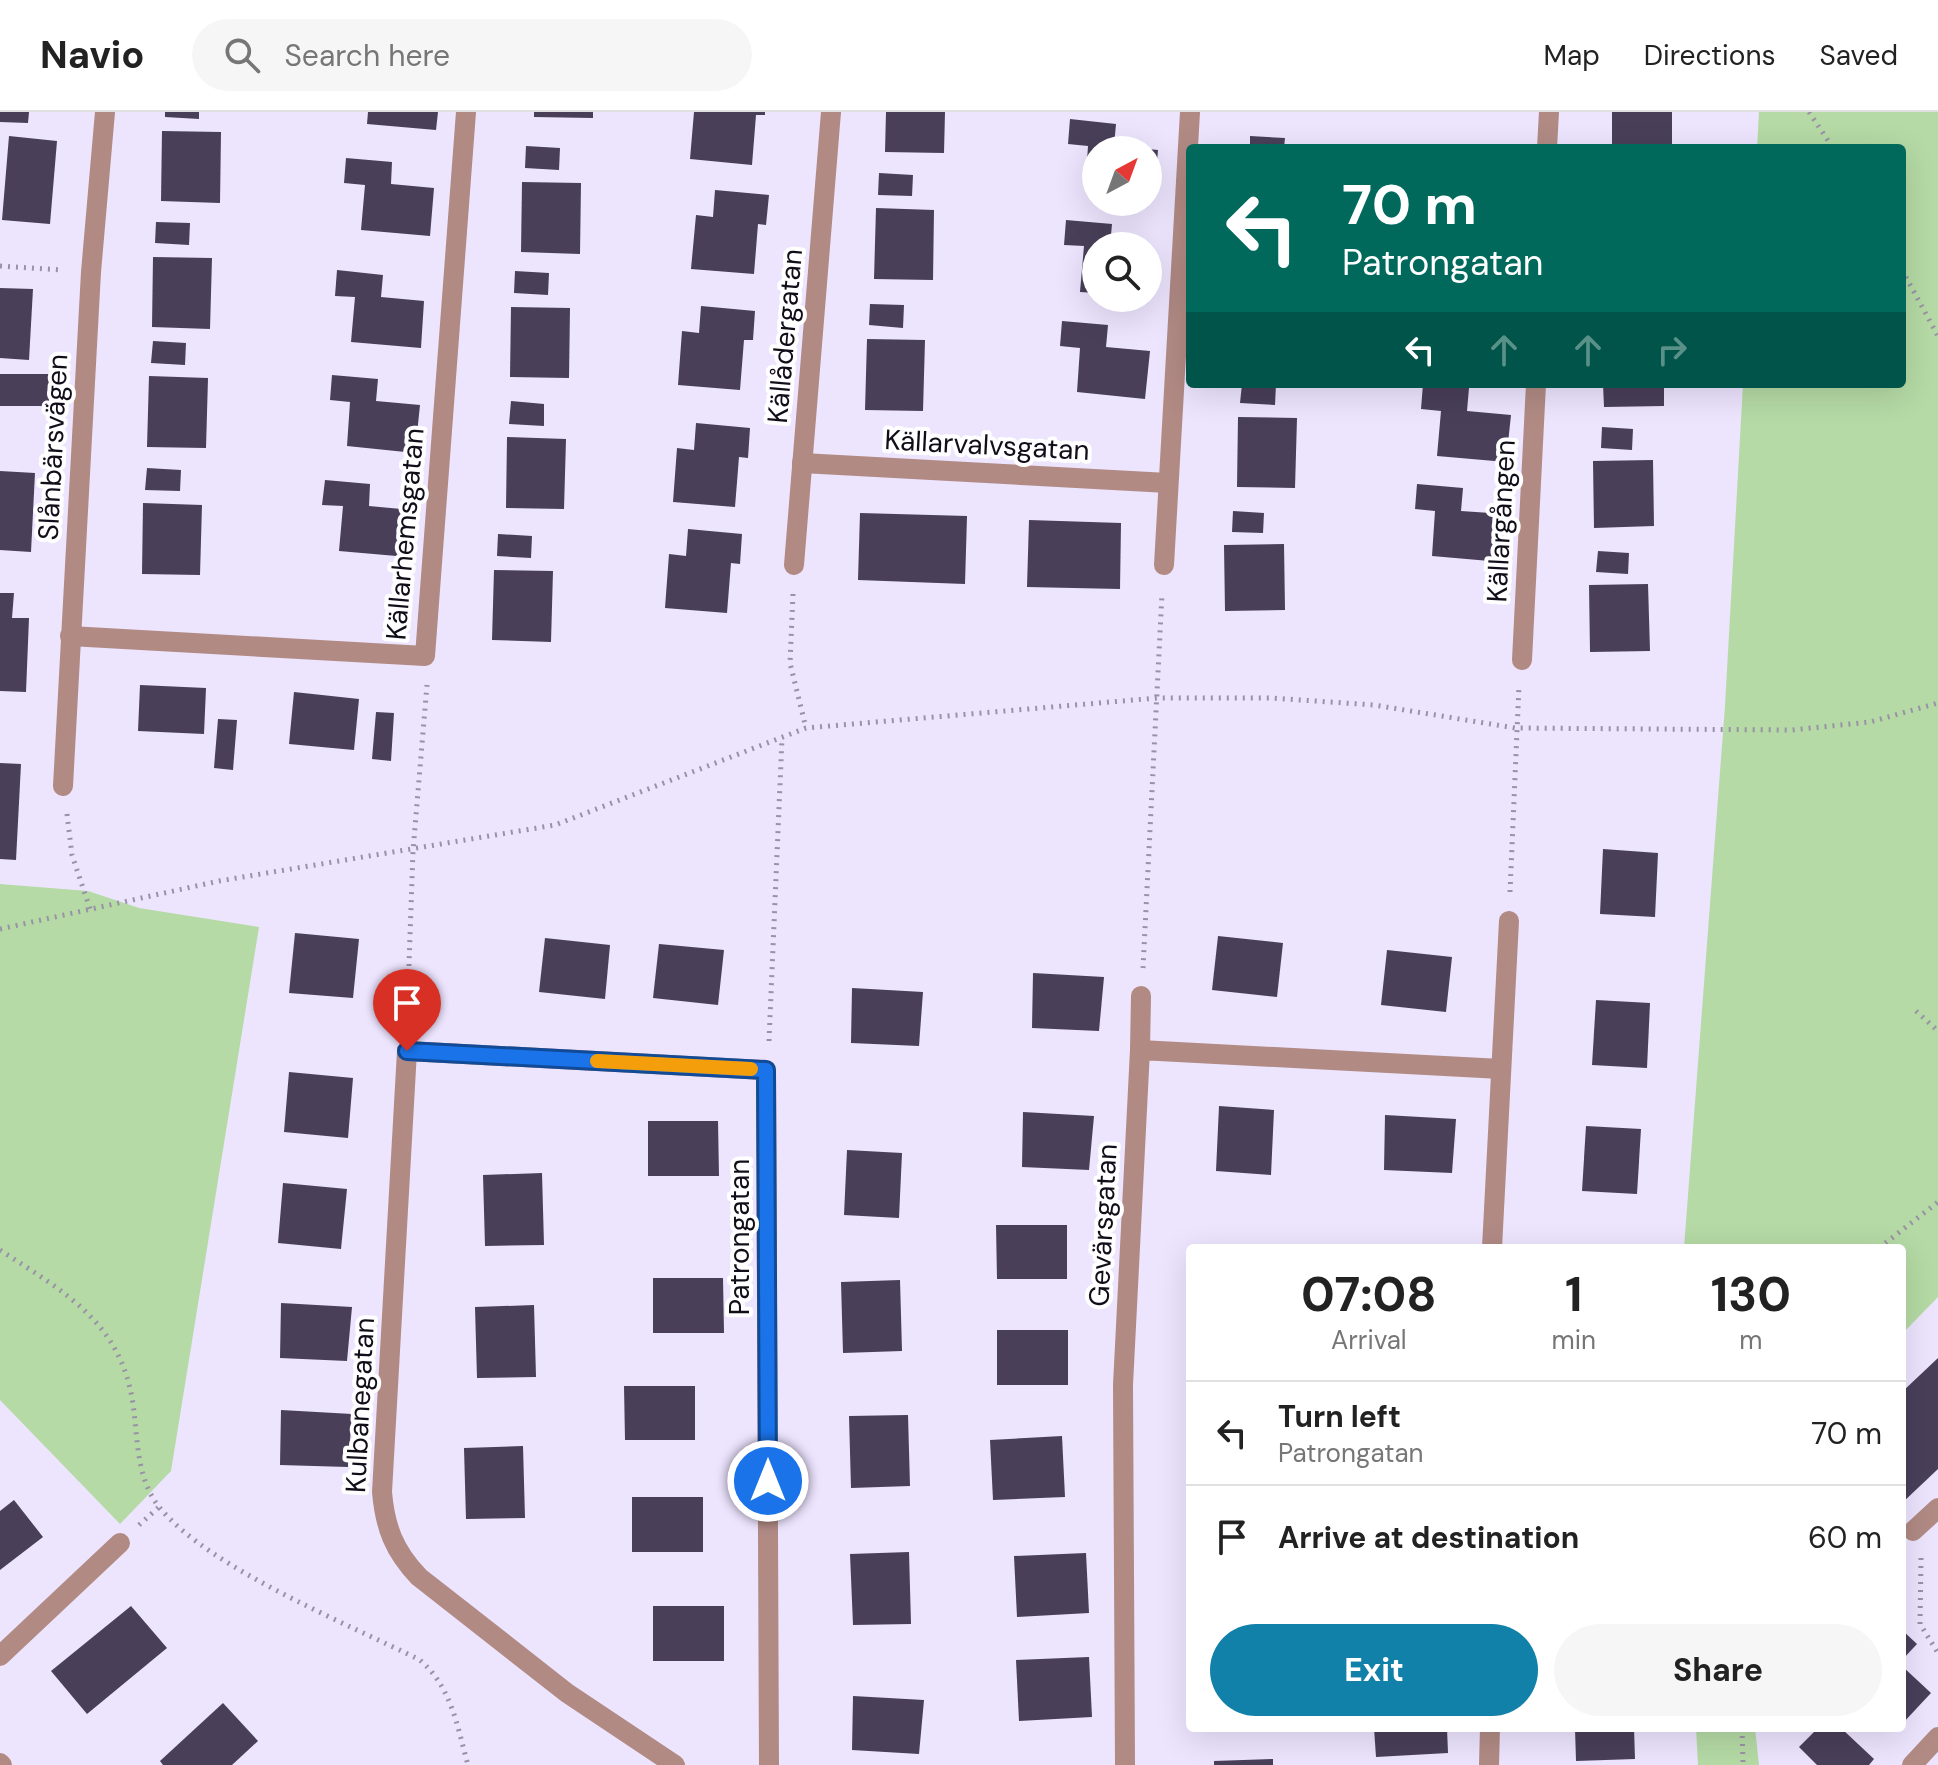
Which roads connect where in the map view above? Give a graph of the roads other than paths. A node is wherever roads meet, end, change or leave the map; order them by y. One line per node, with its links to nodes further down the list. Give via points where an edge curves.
1 (105, 112): 14 (street, Slånbärsvägen)
2 (466, 112): 14 (street, Källarhemsgatan, via 425,656)
3 (831, 112): 10 (street, Källådergatan)
4 (1190, 112): 6 (street)
5 (1549, 112): 7 (street)
6 (1188, 144)
7 (1547, 144)
8 (1186, 179): 11 (street)
9 (1536, 388): 15 (street, Källargången)
10 (802, 463): 11 (street, Källarvalvsgatan); 12 (street, Källådergatan)
11 (1168, 483): 13 (street)
12 (794, 565)
13 (1164, 565)
14 (70, 636): 16 (street, Slånbärsvägen)
15 (1522, 660)
16 (63, 786)
17 (1509, 921): 20 (street)
18 (1141, 996): 19 (street, Gevärsgatan)
19 (1140, 1050): 20 (street); 31 (street, Gevärsgatan, via 1123,1385)
20 (1501, 1069): 22 (street)
21 (766, 1070): 29 (street, Kulbanegatan, via 407,1051 382,1492 391,1539 419,1577 567,1693); 30 (street, Patrongatan)
22 (1492, 1244)
23 (1938, 1508): 24 (street)
24 (1913, 1531)
25 (120, 1543): 26 (street)
26 (0, 1656)
27 (1490, 1732): 32 (street)
28 (1938, 1737): 33 (street)
29 (675, 1765)
30 (769, 1765)
31 (1125, 1765)
32 (1489, 1765)
33 (1912, 1765)

